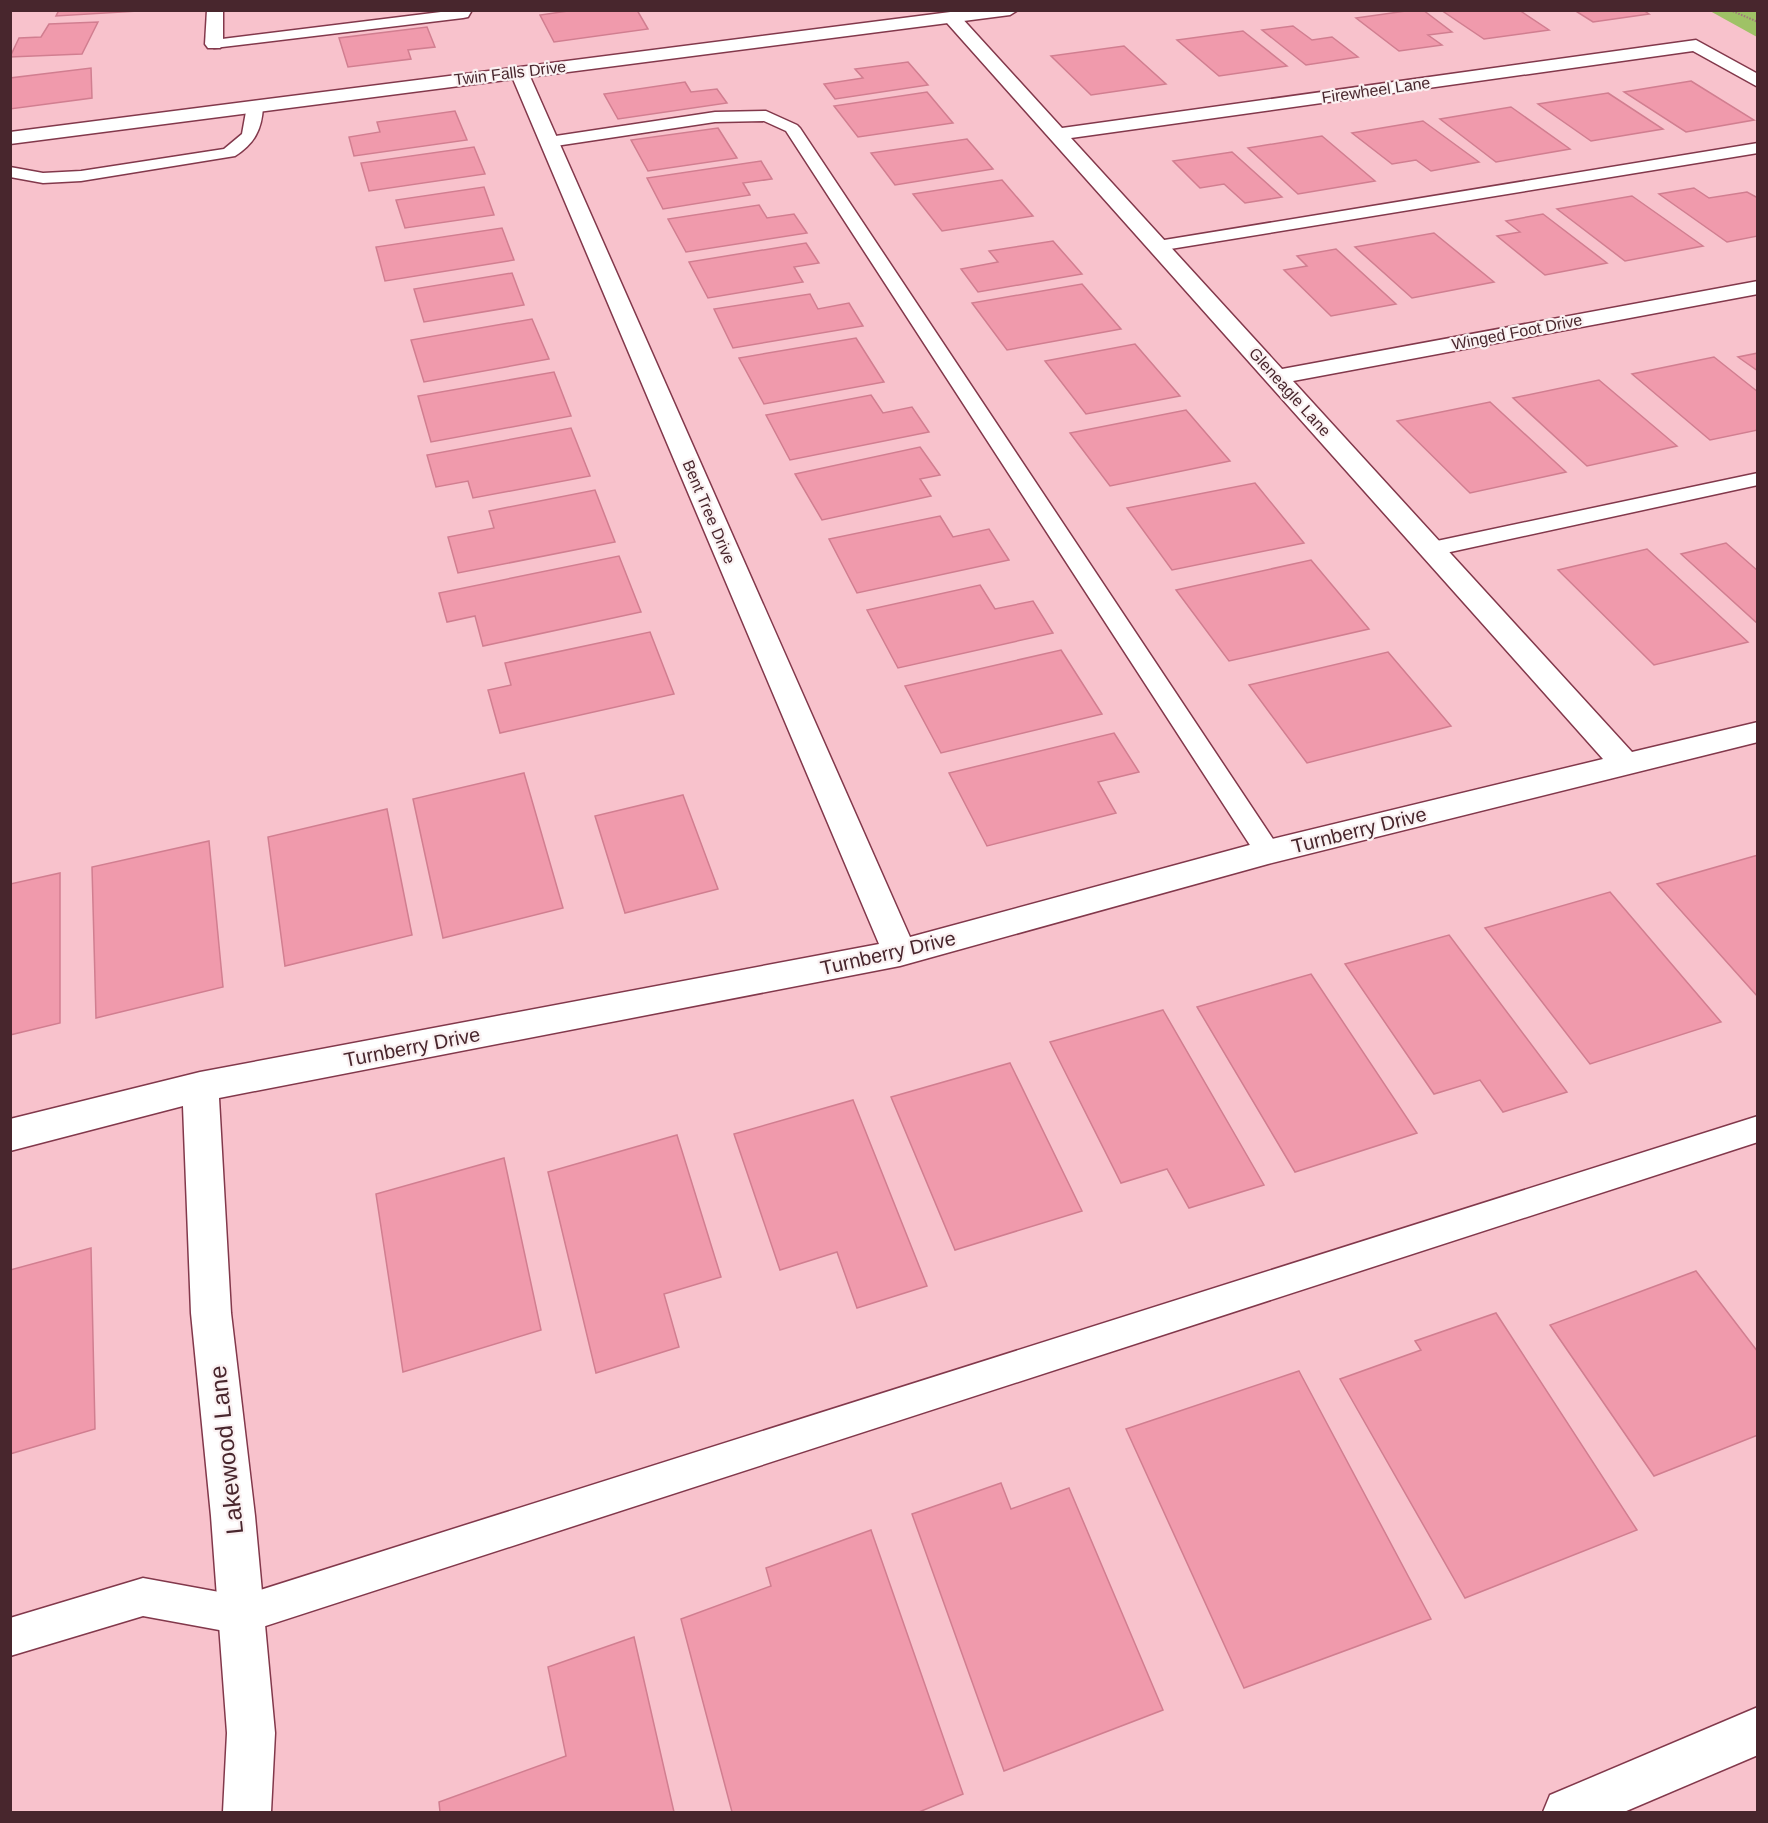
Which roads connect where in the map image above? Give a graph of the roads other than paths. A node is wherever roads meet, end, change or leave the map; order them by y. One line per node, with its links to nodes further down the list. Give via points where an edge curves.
1 (215, 10): 5 (street)
2 (465, 10): 5 (lane, via 452,16)
3 (1010, 10): 4 (street, Twin Falls Drive)
4 (953, 19): 6 (street, Twin Falls Drive); 9 (street, Gleneagle Lane)
5 (214, 44)
6 (519, 72): 8 (street, Twin Falls Drive); 11 (street, Bent Tree Drive)
7 (1758, 82): 9 (street, Firewheel Lane, via 1696,45)
8 (255, 106): 10 (street, Twin Falls Drive); 13 (lane, via 255,125 248,138 229,153 81,176 43,178)
9 (1057, 134): 14 (street, Gleneagle Lane)
10 (10, 138)
11 (549, 142): 21 (lane, via 715,117 766,116 792,128); 22 (street, Bent Tree Drive)
12 (1758, 148): 14 (lane)
13 (10, 172)
14 (1158, 246): 16 (street, Gleneagle Lane)
15 (1758, 287): 16 (street, Winged Foot Drive)
16 (1276, 377): 18 (street, Gleneagle Lane)
17 (1758, 478): 18 (lane)
18 (1432, 549): 20 (street, Gleneagle Lane)
19 (1758, 732): 20 (street, Turnberry Drive)
20 (1626, 765): 21 (street, Turnberry Drive)
21 (1268, 852): 22 (street, Turnberry Drive)
22 (900, 953): 23 (street, Turnberry Drive)
23 (200, 1087): 25 (street, Turnberry Drive); 26 (street, Lakewood Lane, via 211,1313)
24 (1758, 1129): 26 (lane)
25 (10, 1135)
26 (241, 1615): 27 (lane, via 143,1597); 29 (street, Lakewood Lane, via 250,1733)
27 (10, 1637)
28 (1758, 1731): 30 (street)
29 (247, 1812)
30 (1568, 1812)

